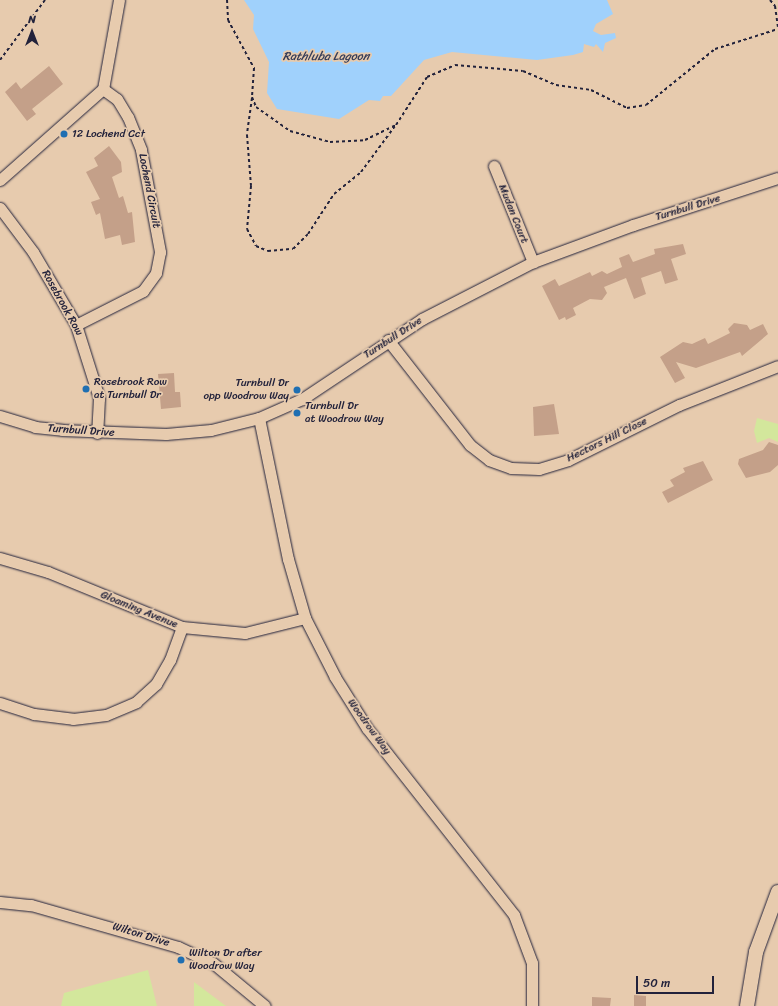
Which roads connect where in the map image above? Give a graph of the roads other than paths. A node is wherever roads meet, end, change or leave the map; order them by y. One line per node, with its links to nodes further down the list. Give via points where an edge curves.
1 (119, 0): 2 (street)
2 (103, 89): 5 (street); 8 (street, Lochend Circuit, via 117,99 125,111 141,150 160,252 156,273 143,291)
3 (494, 166): 7 (street, Mudan Court)
4 (778, 178): 7 (street, Turnbull Drive, via 626,227)
5 (0, 180)
6 (0, 208): 8 (street, Rosebrook Row, via 33,252)
7 (533, 262): 9 (street, Turnbull Drive)
8 (76, 325): 13 (street, Rosebrook Row, via 98,398)
9 (388, 340): 10 (street, Hectors Hill Close, via 470,445 489,460 511,468 539,469 568,460 679,404); 12 (street, Turnbull Drive, via 302,399)
10 (778, 366)
11 (0, 416): 13 (street, Turnbull Drive, via 35,428)
12 (259, 418): 13 (street, Turnbull Drive, via 189,433); 15 (street, Woodrow Way, via 288,559)
13 (97, 433)
14 (0, 558): 16 (street, Gloaming Avenue, via 48,572)
15 (305, 618): 16 (street, Gloaming Avenue, via 245,633); 21 (street, Woodrow Way, via 335,677 367,728 514,915 532,963)
16 (182, 628): 17 (street, via 170,660 156,684 136,702 106,714 58,717 34,714)
17 (0, 703)
18 (778, 892): 22 (main road, via 756,952)
19 (0, 902): 20 (street, Wilton Drive, via 31,905 178,946 213,963)
20 (265, 1006)
21 (532, 1006)
22 (747, 1006)

